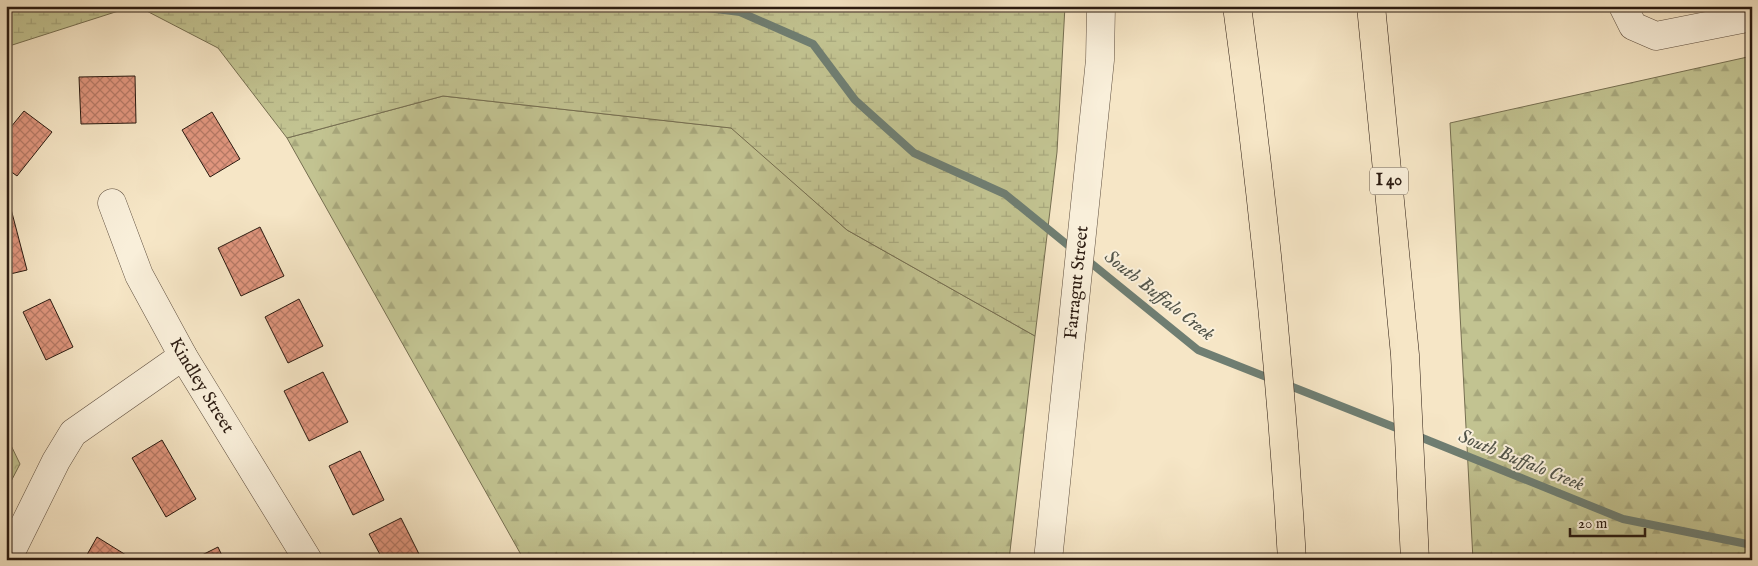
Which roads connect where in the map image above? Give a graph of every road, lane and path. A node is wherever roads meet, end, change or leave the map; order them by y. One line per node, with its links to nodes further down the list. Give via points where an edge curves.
1 (1101, 6): 10 (street, Farragut Street, via 1100,60)
2 (1237, 6): 11 (highway, via 1272,300)
3 (1371, 6): 12 (highway, I 40, via 1405,355)
4 (1623, 6): 5 (street, via 1633,26 1656,36)
5 (1752, 17)
6 (112, 203): 7 (street, Kindley Street, via 139,276)
7 (183, 356): 8 (street, via 73,433); 9 (street, Kindley Street)
8 (7, 560)
9 (308, 560)
10 (1048, 560)
11 (1292, 560)
12 (1415, 560)

